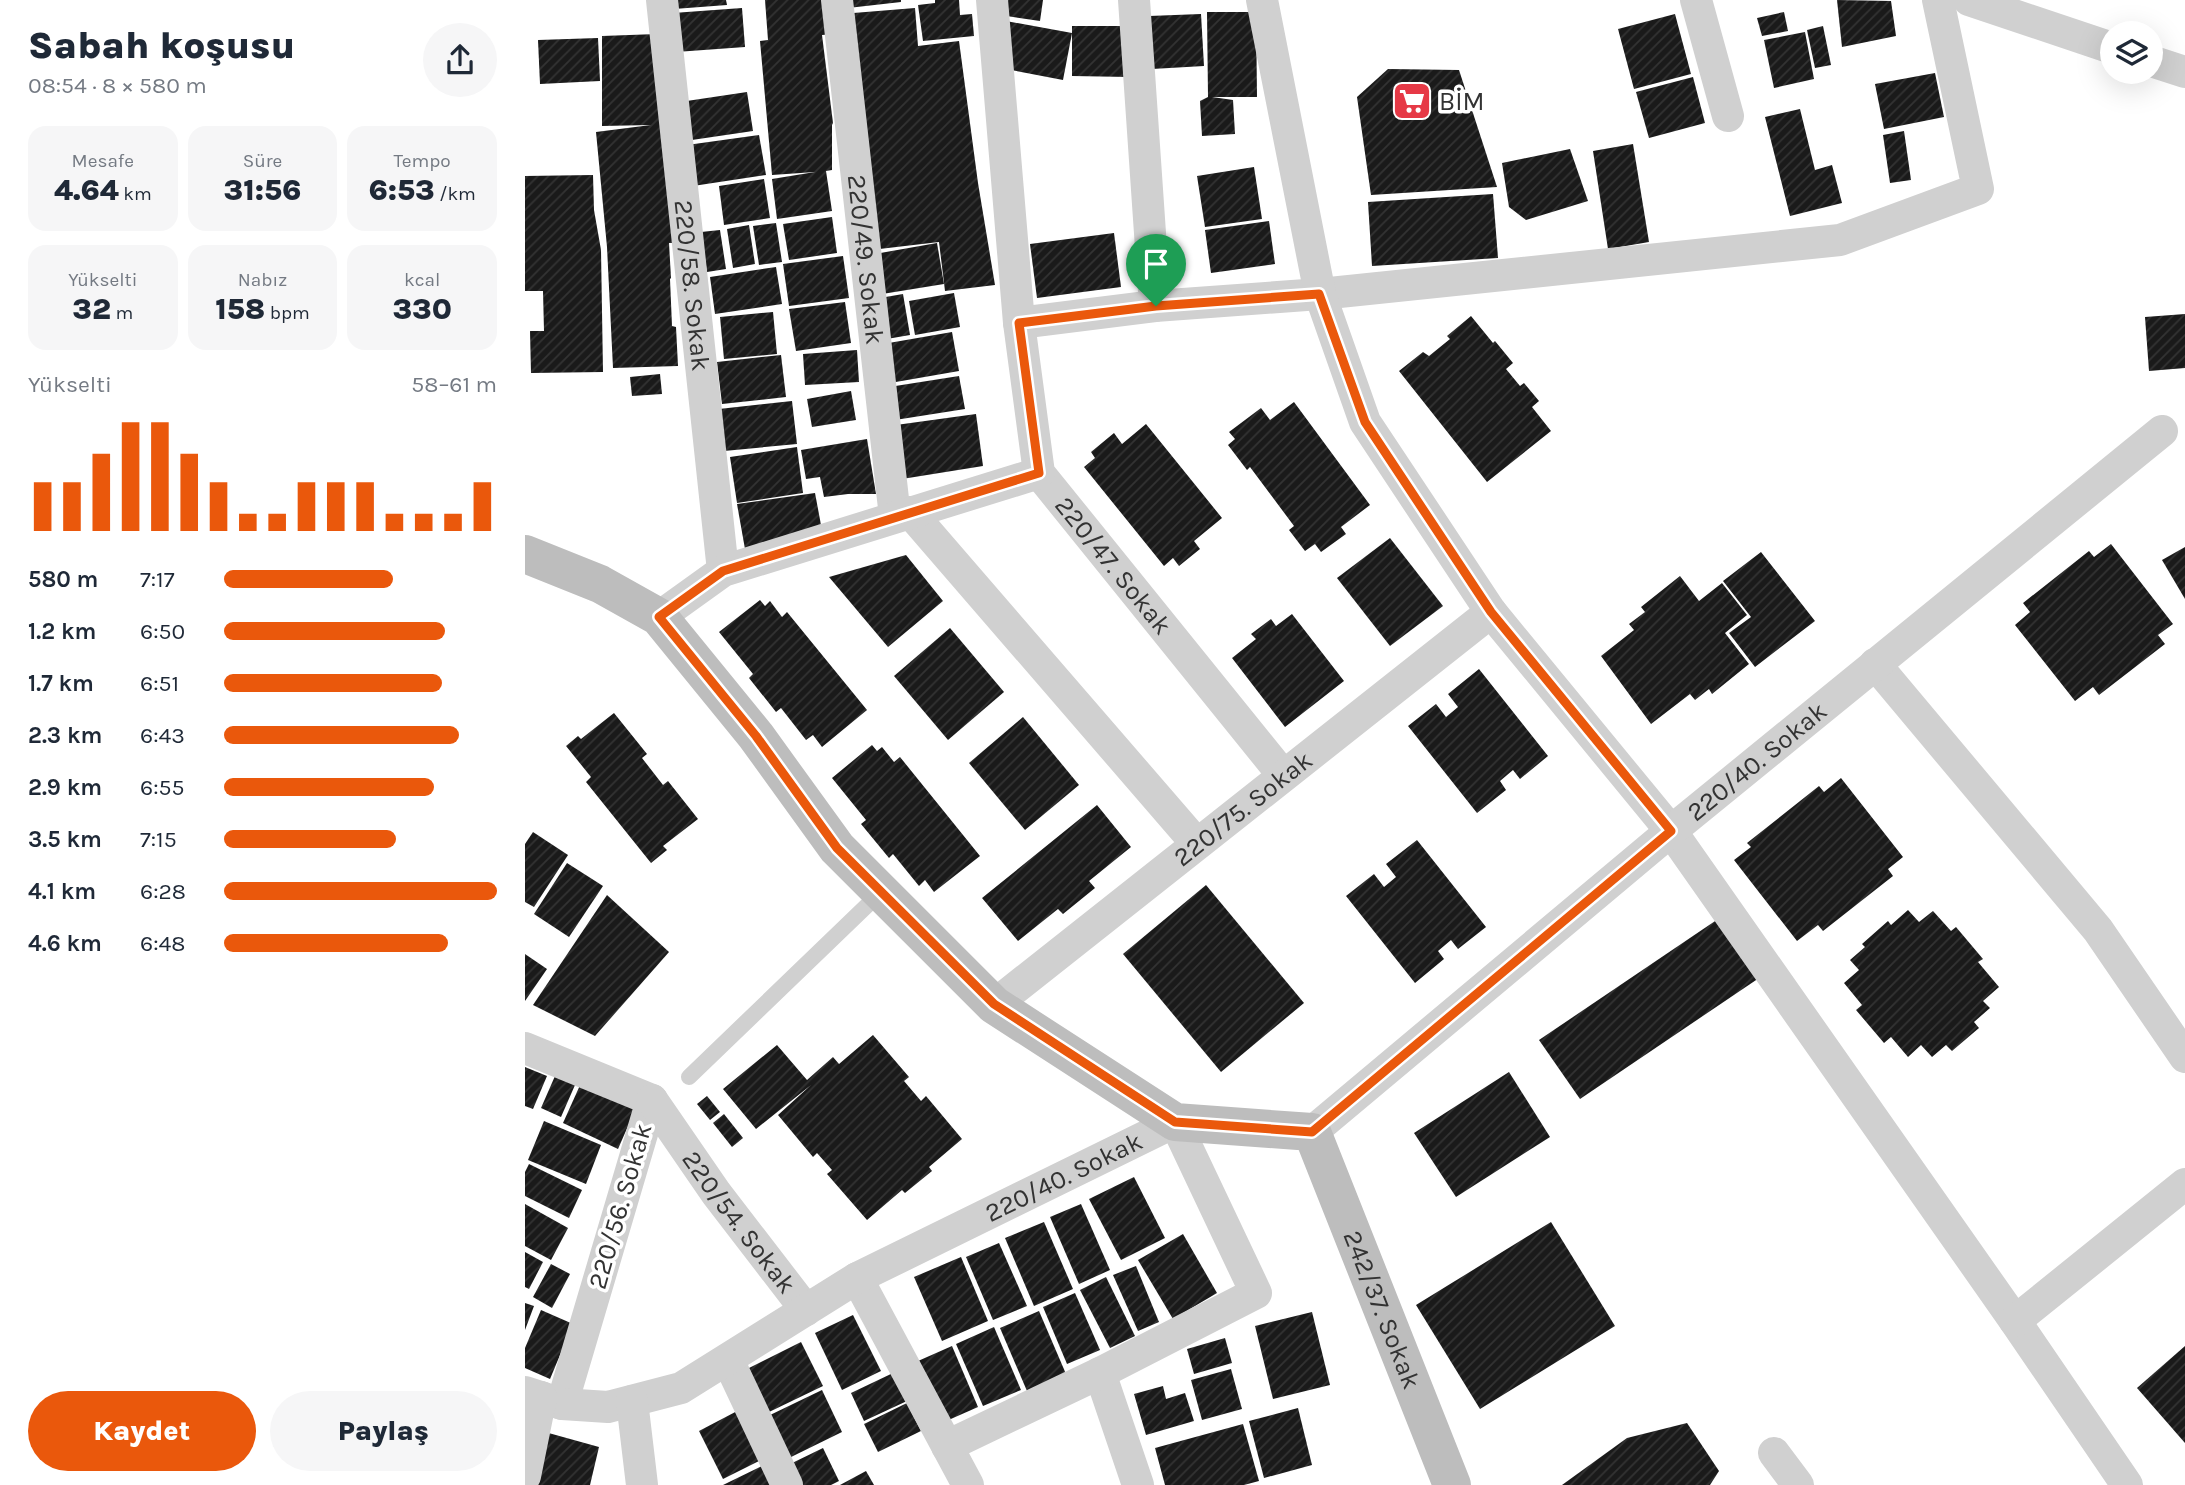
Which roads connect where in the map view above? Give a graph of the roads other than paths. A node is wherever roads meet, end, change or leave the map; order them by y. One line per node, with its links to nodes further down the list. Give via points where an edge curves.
1 (662, 0): 20 (street, 220/58. Sokak)
2 (837, 0): 18 (street, 220/49. Sokak)
3 (992, 0): 15 (street, 220/47. Sokak)
4 (1135, 0): 14 (street)
5 (1262, 0): 13 (street)
6 (1696, 0): 12 (street)
7 (1938, 0): 13 (street, via 1978,189 1840,240)
8 (1969, 0): 9 (street)
9 (2100, 44)
10 (2163, 65): 11 (street)
11 (2185, 72)
12 (1728, 116)
13 (1319, 294): 14 (street); 21 (street, via 1365,422)
14 (1156, 306): 15 (street)
15 (1019, 323): 17 (street, 220/47. Sokak)
16 (2162, 431): 23 (street, 220/40. Sokak)
17 (1039, 473): 18 (street); 24 (street, 220/47. Sokak)
18 (902, 514): 20 (street); 26 (street)
19 (525, 554): 22 (street, via 600,584)
20 (723, 571): 22 (street)
21 (1491, 612): 24 (street, 220/75. Sokak); 25 (street)
22 (659, 617): 27 (street, via 756,736 837,848)
23 (1875, 664): 25 (street, 220/40. Sokak); 30 (street, via 2098,930)
24 (1283, 775): 26 (street, 220/75. Sokak)
25 (1671, 831): 34 (street, 220/40. Sokak); 38 (street)
26 (1197, 844): 28 (street, 220/75. Sokak)
27 (881, 892): 28 (street); 31 (lane)
28 (994, 1004): 33 (street)
29 (525, 1048): 32 (street, 220/56. Sokak)
30 (2185, 1057)
31 (689, 1077)
32 (652, 1100): 37 (street, 220/54. Sokak); 41 (street, 220/56. Sokak)
33 (1175, 1122): 34 (street, 220/40. Sokak); 36 (street, 220/40. Sokak); 40 (street, via 1256,1293)
34 (1312, 1132): 50 (street, 242/37. Sokak)
35 (2185, 1184): 38 (street)
36 (857, 1278): 37 (street, 220/40. Sokak); 43 (street)
37 (806, 1310): 39 (street, 220/40. Sokak)
38 (2015, 1321): 52 (street)
39 (728, 1360): 42 (street, 220/40. Sokak, via 681,1388); 47 (street)
40 (1100, 1373): 43 (street); 49 (street)
41 (543, 1398): 42 (street, 220/40. Sokak, via 608,1407); 45 (street, 220/56. Sokak)
42 (632, 1401): 46 (street)
43 (947, 1446): 48 (street)
44 (1774, 1453): 51 (street)
45 (525, 1476)
46 (642, 1485)
47 (787, 1485)
48 (968, 1485)
49 (1138, 1485)
50 (1452, 1485)
51 (1798, 1485)
52 (2127, 1485)

